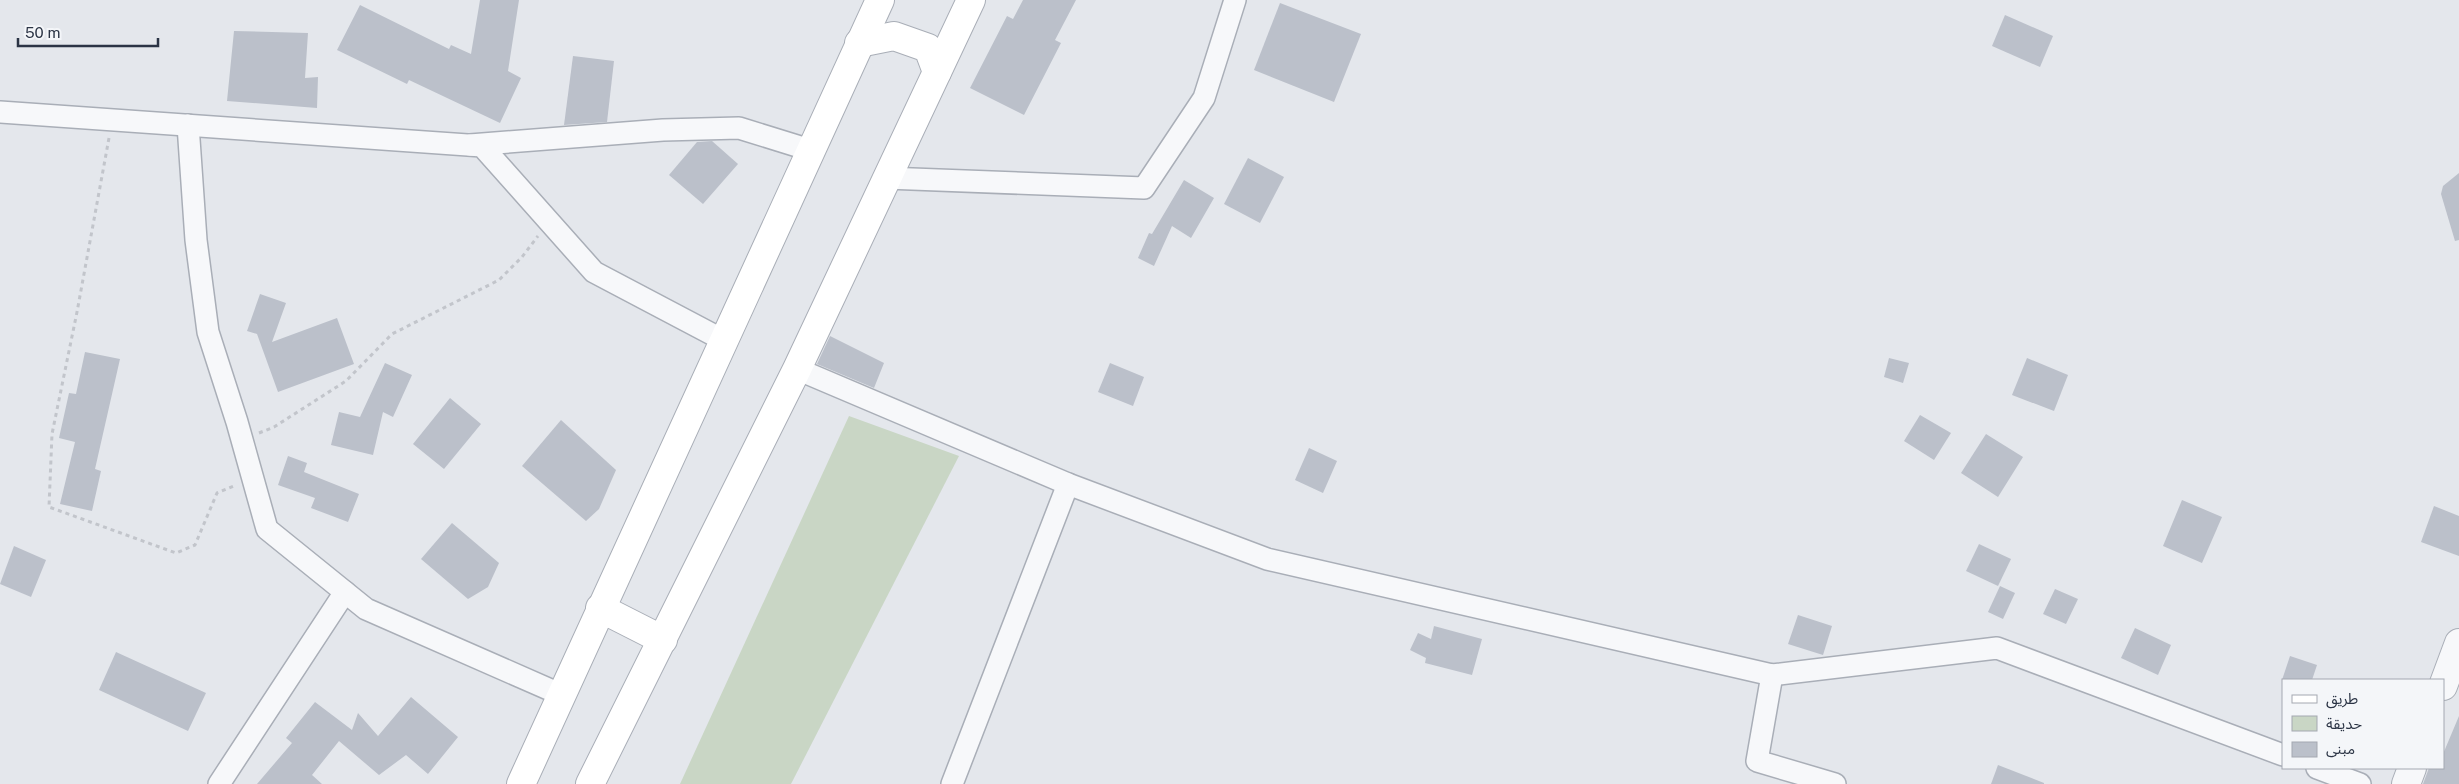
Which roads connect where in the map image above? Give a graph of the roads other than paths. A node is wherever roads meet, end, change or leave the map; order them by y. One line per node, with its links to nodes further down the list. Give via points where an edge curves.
1 (880, 0): 4 (main road)
2 (971, 0): 5 (main road)
3 (1235, 0): 10 (street, via 1204,98 1144,188)
4 (859, 43): 5 (main road, via 894,36 928,48); 9 (main road)
5 (937, 72): 10 (main road)
6 (0, 112): 7 (street)
7 (188, 125): 8 (street); 14 (street, via 196,240 208,332 267,529)
8 (470, 145): 9 (street, via 664,130 739,128); 11 (street, via 482,146 594,272)
9 (810, 150): 11 (main road)
10 (886, 178): 12 (main road)
11 (723, 340): 15 (main road)
12 (797, 369): 13 (street); 16 (main road)
13 (1068, 484): 18 (street, via 1267,558); 27 (street)
14 (345, 592): 20 (street, via 366,609); 24 (street)
15 (600, 608): 16 (main road); 20 (main road)
16 (663, 640): 26 (main road)
17 (2459, 643): 19 (street)
18 (1772, 674): 21 (street, via 1997,648); 28 (street, via 1757,761)
19 (2444, 683)
20 (562, 695): 25 (main road)
21 (2282, 755)
22 (2320, 769): 29 (street)
23 (2412, 769): 30 (street)
24 (219, 784)
25 (521, 784)
26 (590, 784)
27 (952, 784)
28 (1836, 784)
29 (2360, 784)
30 (2406, 784)

